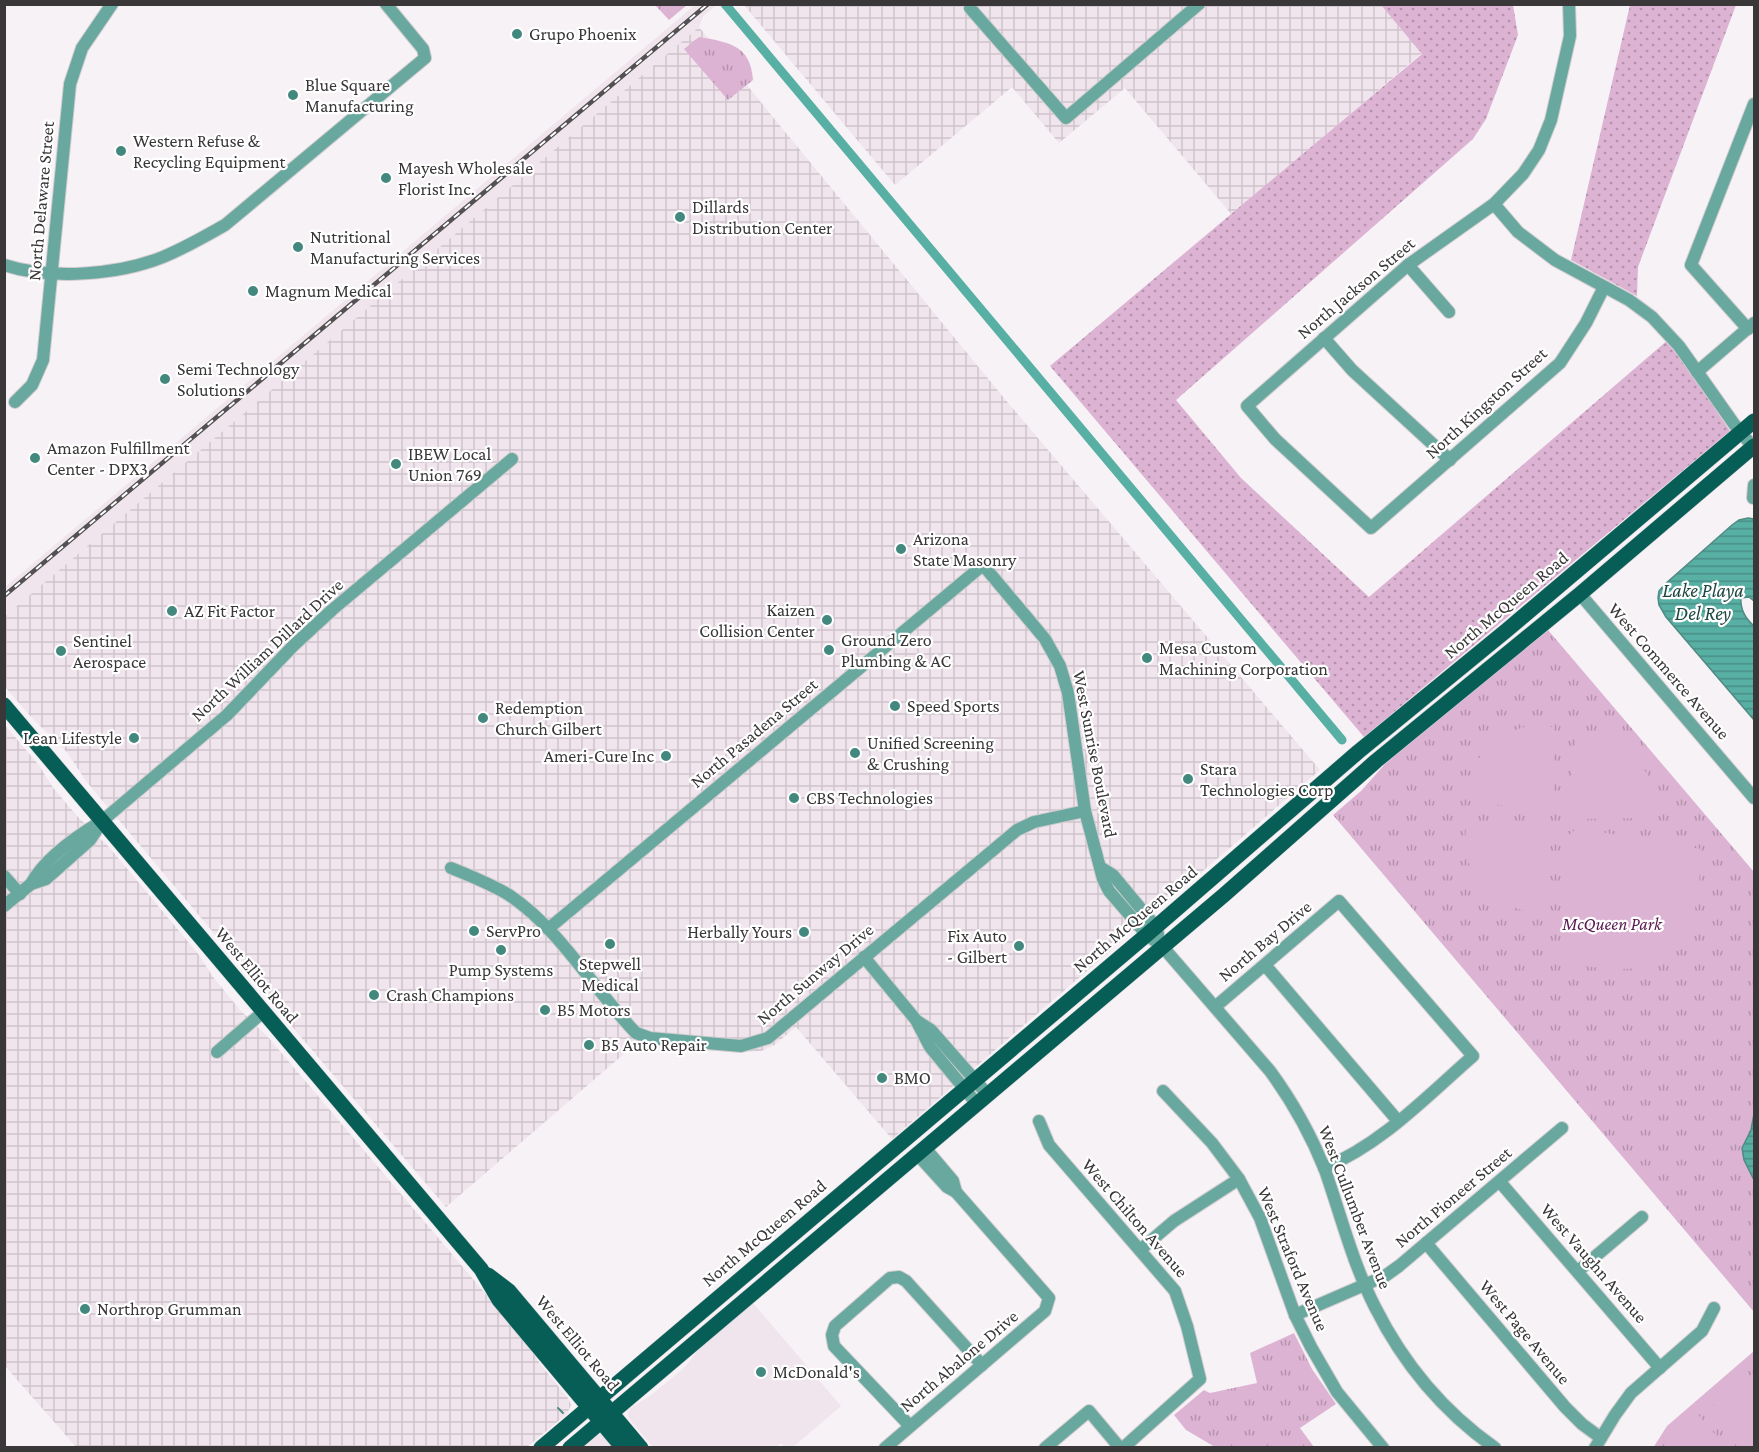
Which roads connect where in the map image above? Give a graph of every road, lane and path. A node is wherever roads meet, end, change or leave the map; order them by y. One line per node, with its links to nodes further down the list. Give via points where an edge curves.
1 (111, 4): 10 (street, North Delaware Street, via 82,48 70,84)
2 (386, 4): 10 (street, via 423,49 425,58 225,225 161,258 126,268)
3 (1199, 4): 5 (street, via 1066,118)
4 (1569, 4): 7 (street, North Jackson Street, via 1570,36 1551,120 1539,150 1523,174)
5 (970, 8)
6 (1755, 104): 13 (street, via 1691,265)
7 (1494, 204): 9 (street, North Jackson Street); 11 (street, via 1518,232 1555,260)
8 (4, 265): 10 (street)
9 (1408, 265): 12 (street); 14 (street, North Jackson Street)
10 (52, 273): 16 (street, North Delaware Street, via 43,360 32,386)
11 (1604, 287): 15 (street, via 1652,317); 21 (street, North Kingston Street, via 1560,363)
12 (1449, 312)
13 (1751, 326): 15 (street)
14 (1324, 338): 21 (street, via 1352,370); 24 (street, North Jackson Street, via 1247,406 1275,439)
15 (1697, 372): 18 (street)
16 (15, 402)
17 (1755, 421): 18 (main road, North McQueen Road)
18 (1741, 432): 19 (street); 27 (main road, North McQueen Road)
19 (1754, 446): 26 (main road, North McQueen Road)
20 (512, 459): 34 (street, North William Dillard Drive, via 332,610 227,715)
21 (1450, 460): 24 (street, North Kingston Street)
22 (1755, 485): 23 (street)
23 (1752, 498)
24 (1371, 528)
25 (983, 565): 33 (street, West Sunrise Boulevard, via 1045,639 1060,666 1068,693); 39 (street, North Pasadena Street)
26 (1580, 594): 28 (main road, North McQueen Road); 32 (street, West Commerce Avenue)
27 (1507, 630): 28 (main road); 30 (main road, North McQueen Road)
28 (1520, 644): 31 (main road, North McQueen Road)
29 (4, 705): 34 (main road, West Elliot Road)
30 (1358, 752): 31 (main road); 40 (main road, North McQueen Road)
31 (1370, 766): 41 (main road, North McQueen Road)
32 (1755, 798)
33 (1085, 811): 40 (street, West Sunrise Boulevard, via 1100,867 1113,875); 42 (street, North Sunway Drive, via 1034,822 1017,830)
34 (102, 822): 37 (street, North William Dillard Drive, via 90,840 45,879); 45 (main road, West Elliot Road)
35 (452, 868): 39 (street, North Sunway Drive, via 510,896)
36 (4, 876): 37 (street)
37 (20, 894): 38 (street, North William Dillard Drive)
38 (4, 906)
39 (548, 929): 42 (street, North Sunway Drive, via 636,1034 731,1046 768,1038)
40 (1151, 931): 41 (street, West Sunrise Boulevard); 47 (main road, North McQueen Road)
41 (1162, 946): 44 (street, West Cullumber Avenue); 49 (main road, North McQueen Road)
42 (864, 957): 47 (street, via 916,1020 931,1030)
43 (1265, 965): 44 (street, North Bay Drive); 51 (street); 51 (street, North Bay Drive, via 1339,901 1473,1056)
44 (1215, 1007): 54 (street, West Cullumber Avenue, via 1283,1089)
45 (263, 1012): 46 (street); 68 (main road, West Elliot Road, via 481,1269 509,1290)
46 (218, 1052)
47 (970, 1084): 49 (street); 58 (main road, North McQueen Road)
48 (1163, 1091): 55 (street, West Straford Avenue, via 1212,1143)
49 (983, 1099): 53 (main road, North McQueen Road)
50 (1039, 1121): 60 (street, West Chilton Avenue, via 1049,1145)
51 (1398, 1121): 54 (street, via 1367,1146)
52 (1562, 1128): 56 (street, North Pioneer Street)
53 (921, 1151): 61 (main road, North McQueen Road); 66 (street, North Abalone Drive, via 945,1178 946,1187 956,1192 1049,1298 1046,1311)
54 (1324, 1168): 63 (street, West Cullumber Avenue)
55 (1239, 1179): 60 (street, via 1174,1221); 65 (street, West Straford Avenue, via 1260,1218)
56 (1500, 1182): 59 (street, North Pioneer Street); 62 (street, West Vaughn Avenue)
57 (1641, 1217): 62 (street)
58 (785, 1241): 61 (main road); 68 (main road, North McQueen Road)
59 (1426, 1243): 63 (street, North Pioneer Street, via 1384,1276); 71 (street, West Page Avenue)
60 (1140, 1250): 78 (street, West Chilton Avenue, via 1175,1291 1200,1379)
61 (797, 1256): 69 (main road, North McQueen Road)
62 (1578, 1271): 67 (street, West Vaughn Avenue)
63 (1364, 1284): 65 (street, North Pioneer Street); 80 (street, West Cullumber Avenue, via 1414,1371 1455,1415)
64 (1714, 1308): 67 (street, via 1702,1331)
65 (1295, 1315): 79 (street, West Straford Avenue, via 1337,1392)
66 (982, 1365): 70 (street, North Abalone Drive); 70 (street, via 906,1281 890,1278 835,1326 832,1335 834,1346)
67 (1660, 1368): 71 (street, via 1631,1393)
68 (593, 1403): 69 (main road, West Elliot Road); 72 (main road, North McQueen Road)
69 (606, 1417): 73 (main road, North McQueen Road); 74 (main road, West Elliot Road); 75 (main road, West Elliot Road)
70 (910, 1426): 76 (street, North Abalone Drive)
71 (1598, 1443)
72 (541, 1448)
73 (570, 1448)
74 (623, 1448)
75 (640, 1448)
76 (885, 1448)
77 (1045, 1448): 78 (street, via 1089,1411)
78 (1121, 1448)
79 (1383, 1448)
80 (1496, 1448)

